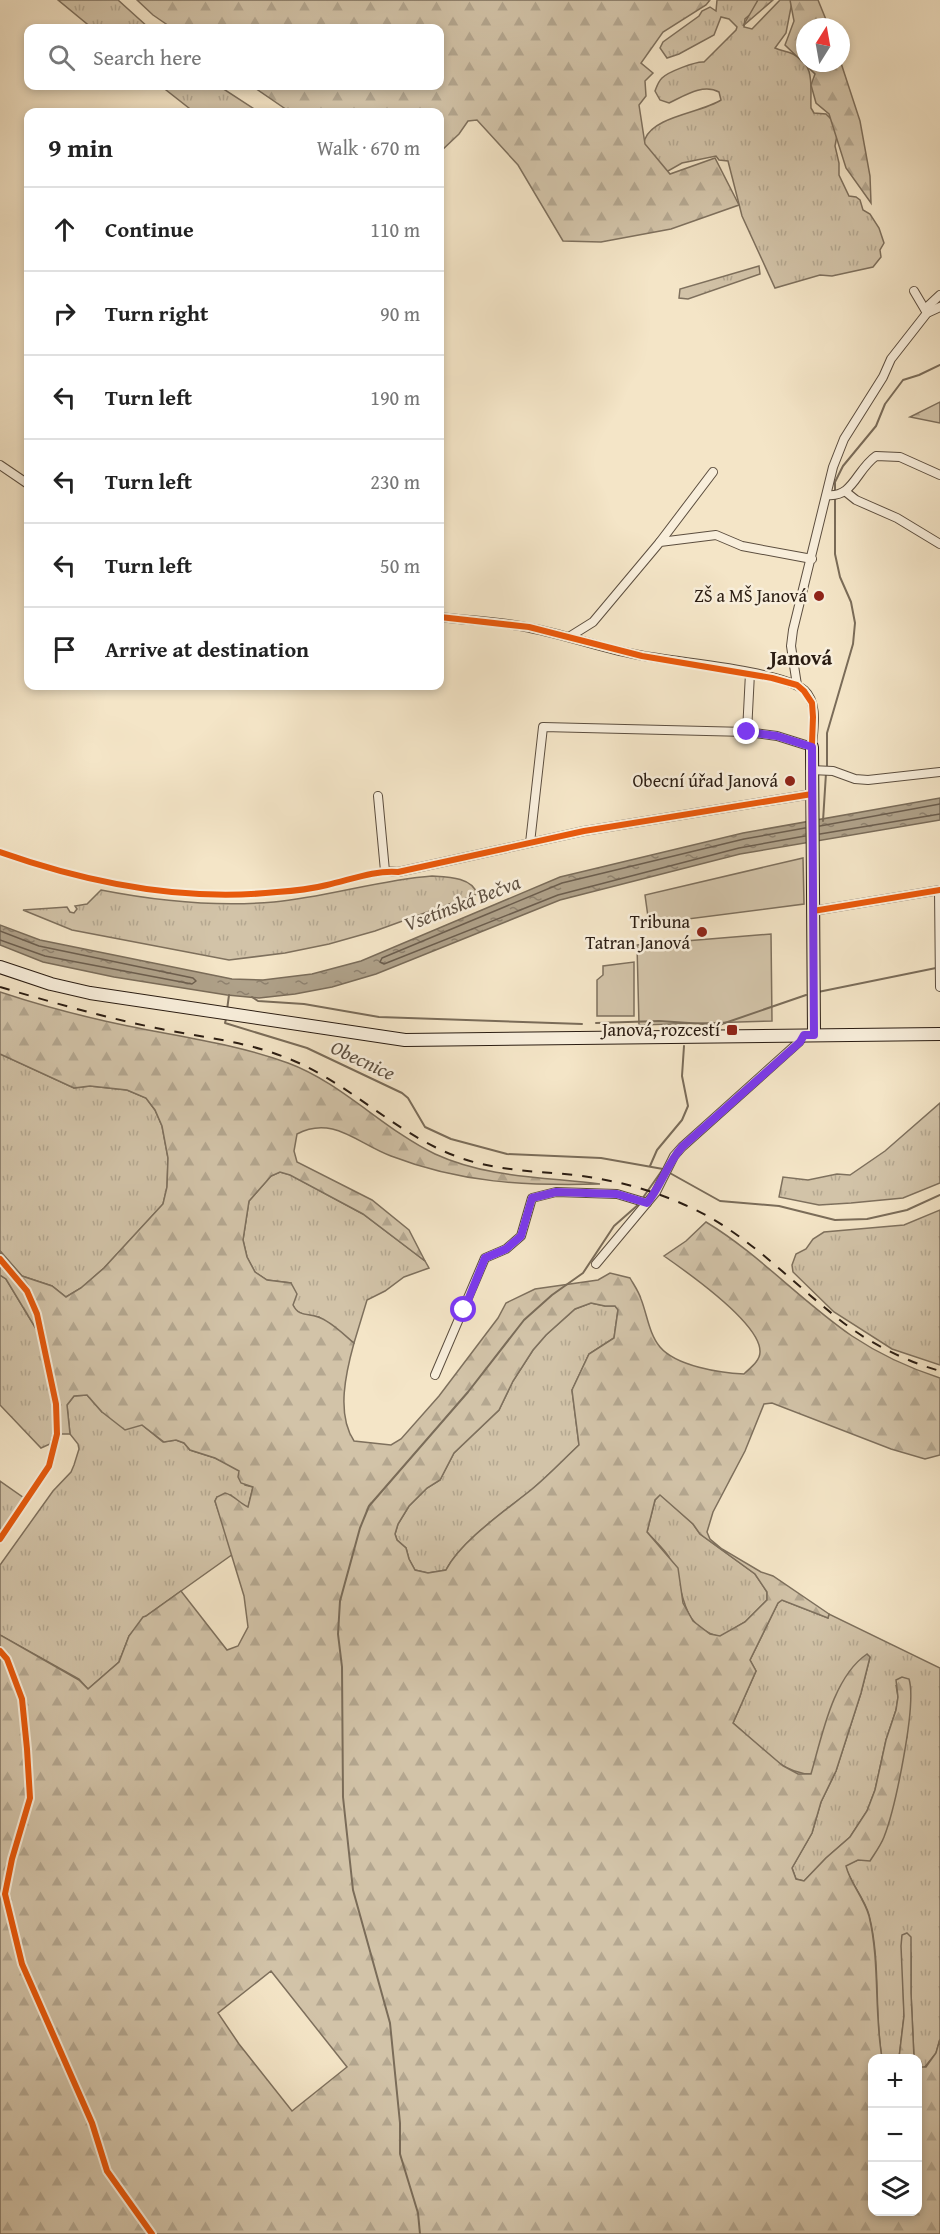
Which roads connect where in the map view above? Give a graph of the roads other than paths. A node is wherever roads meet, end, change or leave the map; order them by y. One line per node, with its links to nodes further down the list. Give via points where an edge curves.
1 (914, 291): 4 (street)
2 (940, 295): 4 (street)
3 (940, 307): 4 (street)
4 (926, 311): 9 (street, via 891,359 844,439 833,467)
5 (0, 465): 8 (street)
6 (713, 472): 10 (street)
7 (940, 474): 9 (street, via 900,457 876,456)
8 (24, 481)
9 (836, 494): 11 (street, via 897,518); 12 (street)
10 (660, 542): 12 (street, via 716,535 742,546); 14 (street, via 593,622)
11 (940, 544)
12 (812, 559): 16 (street, via 792,636)
13 (444, 617): 14 (street, via 529,627)
14 (569, 637): 15 (street, via 642,656)
15 (750, 673): 16 (street); 17 (street)
16 (797, 686): 18 (street, via 812,703)
17 (747, 732): 18 (street); 23 (street, via 543,727)
18 (812, 747): 19 (main road)
19 (816, 770): 20 (street, via 868,780); 22 (main road)
20 (940, 772)
21 (378, 796): 23 (street, via 385,871 398,872)
22 (812, 797): 23 (street, via 584,831); 25 (main road)
23 (530, 843)
24 (939, 890): 25 (street); 27 (street)
25 (813, 908): 29 (main road)
26 (0, 967): 29 (main road, via 73,989 405,1040)
27 (940, 987)
28 (940, 1034): 29 (main road)
29 (809, 1035): 30 (street, via 682,1147)
30 (647, 1203): 31 (street); 32 (street, via 617,1194 556,1192 532,1198 521,1236 506,1249 485,1258)
31 (596, 1264)
32 (435, 1375)

